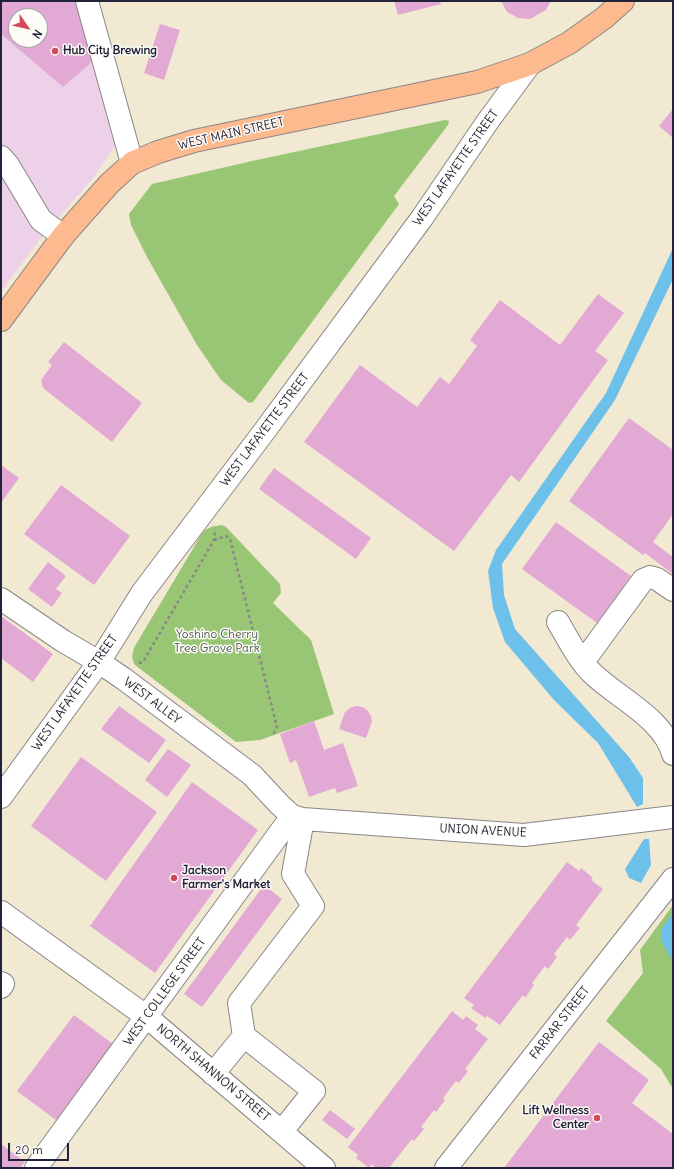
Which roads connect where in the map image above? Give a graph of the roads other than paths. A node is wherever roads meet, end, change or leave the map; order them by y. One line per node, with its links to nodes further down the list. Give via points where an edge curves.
1 (87, 1): 4 (street)
2 (623, 1): 3 (main road, WEST MAIN STREET, via 569,43)
3 (530, 64): 4 (main road, WEST MAIN STREET, via 477,82 194,141); 11 (street, WEST LAFAYETTE STREET, via 422,218 142,593)
4 (132, 163): 6 (main road, WEST MAIN STREET, via 109,184)
5 (3, 164): 6 (street, via 41,220)
6 (63, 236): 7 (main road, WEST MAIN STREET)
7 (1, 320)
8 (673, 590): 12 (street, via 657,579 650,577 643,580)
9 (1, 599): 11 (street, WEST ALLEY)
10 (558, 622): 12 (street)
11 (99, 662): 14 (street, WEST LAFAYETTE STREET); 16 (street, WEST ALLEY, via 252,775 280,805)
12 (583, 662): 13 (street, via 589,670 652,723 664,736)
13 (673, 754)
14 (1, 797)
15 (673, 817): 16 (street, UNION AVENUE, via 524,835)
16 (298, 818): 21 (street, WEST COLLEGE STREET); 22 (street, via 293,874 313,906 239,1003)
17 (673, 879): 27 (street, FARRAR STREET)
18 (1, 912): 21 (street, NORTH SHANNON STREET)
19 (1, 983): 20 (street)
20 (1, 987)
21 (147, 1017): 23 (street, NORTH SHANNON STREET); 25 (street, WEST COLLEGE STREET)
22 (244, 1036): 23 (street); 24 (street, via 314,1091)
23 (213, 1074): 24 (street, NORTH SHANNON STREET)
24 (282, 1132): 26 (street, NORTH SHANNON STREET)
25 (36, 1168)
26 (324, 1168)
27 (446, 1168)

